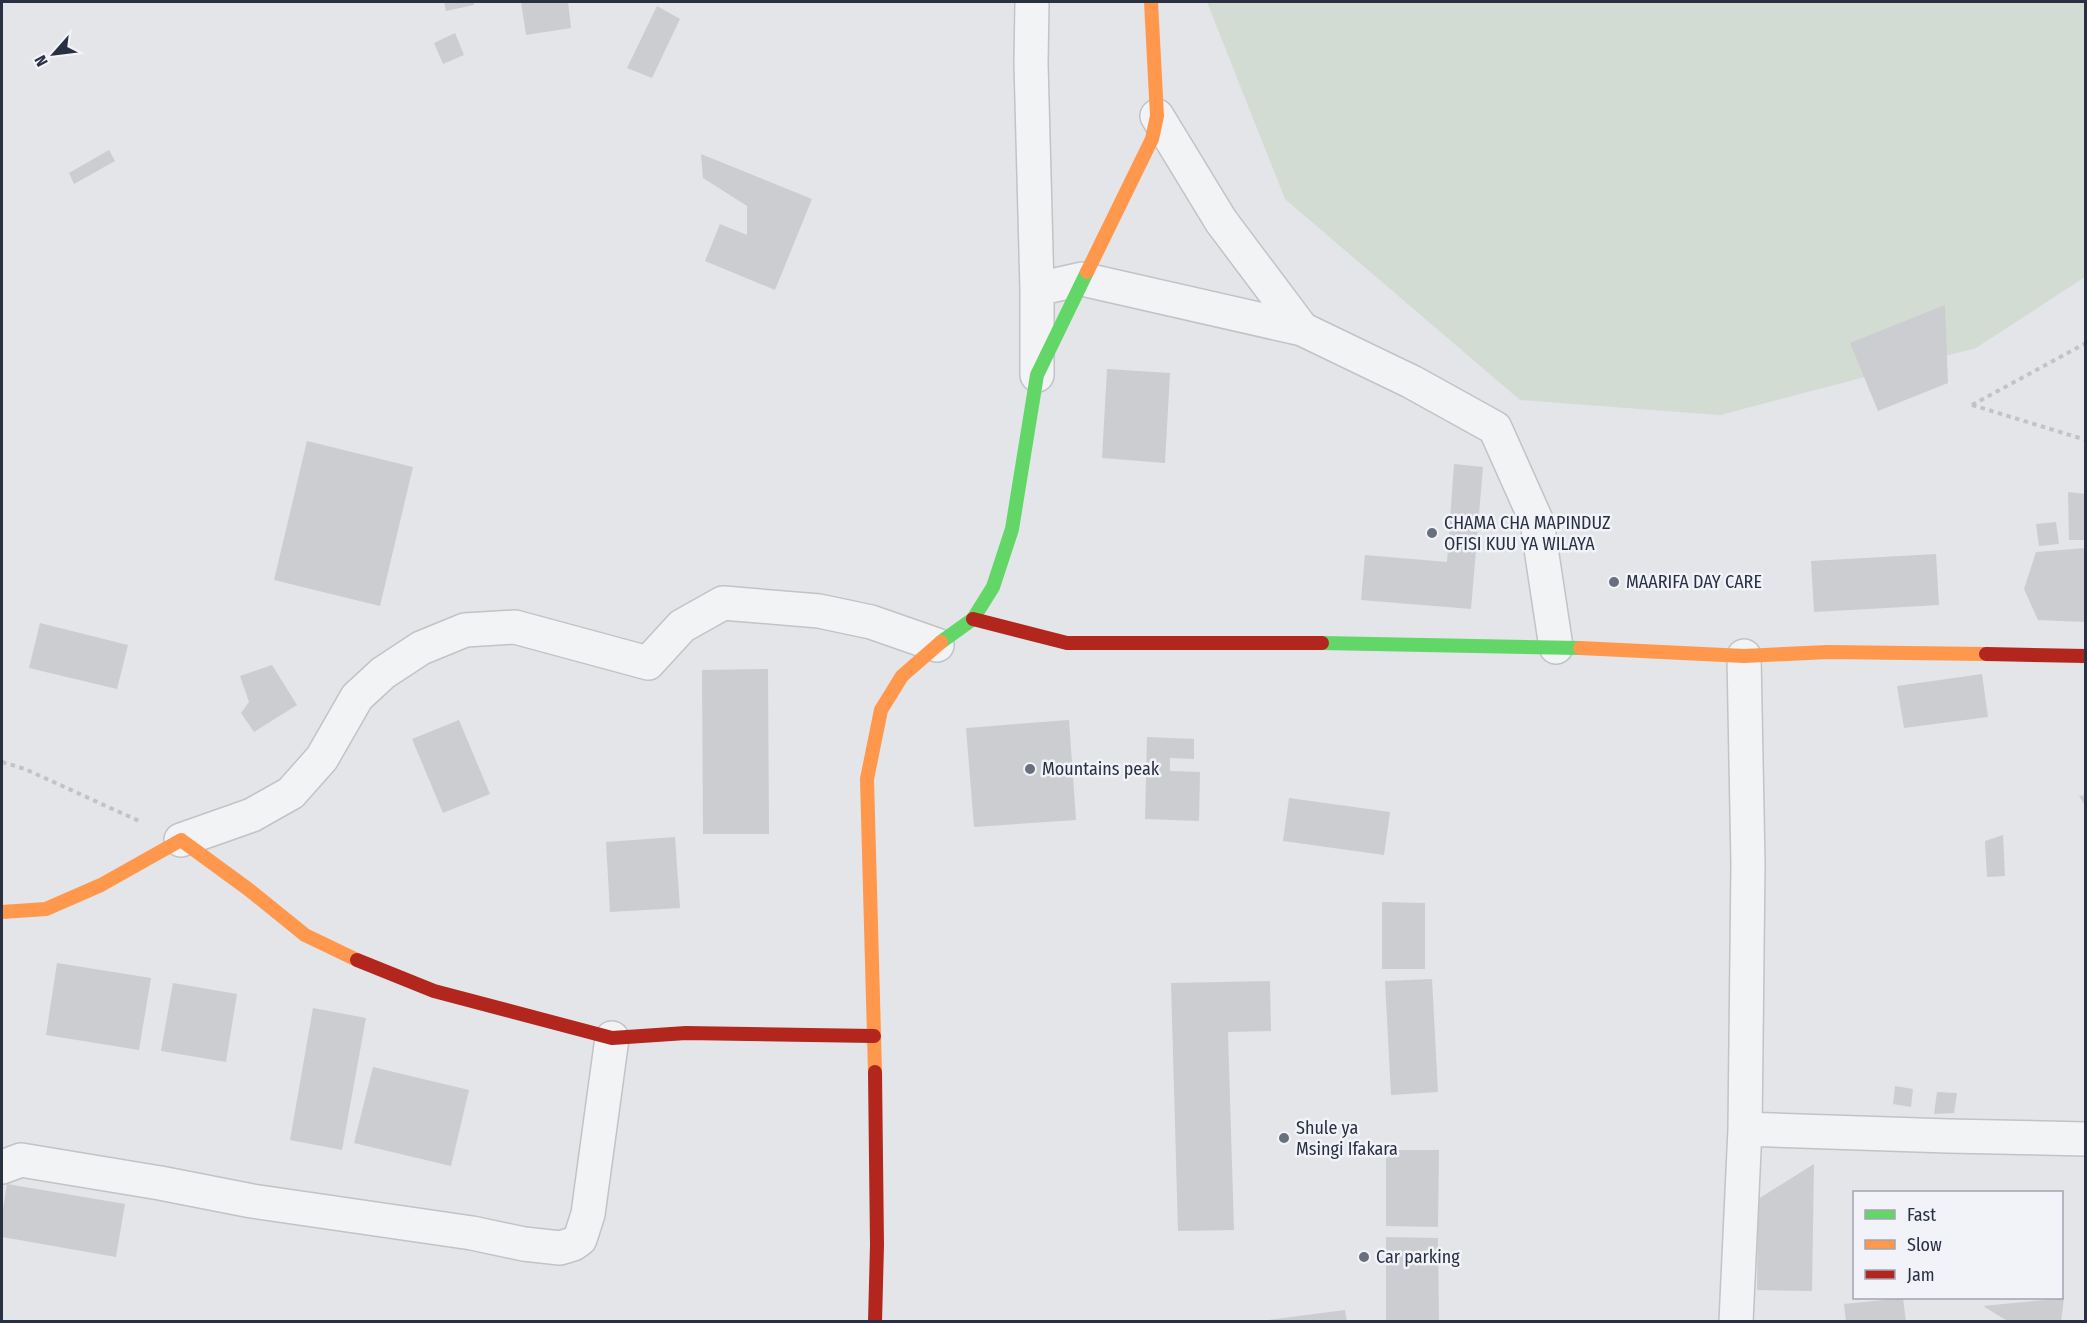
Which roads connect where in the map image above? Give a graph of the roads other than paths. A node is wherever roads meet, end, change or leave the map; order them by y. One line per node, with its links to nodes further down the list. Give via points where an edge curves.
1 (1032, 2): 5 (street)
2 (1151, 2): 3 (street)
3 (1157, 117): 4 (street, via 1152,139); 6 (street, via 1221,221)
4 (1082, 279): 5 (street); 6 (street); 7 (street)
5 (1036, 289): 7 (street)
6 (1302, 328): 10 (street, via 1495,428 1537,522)
7 (1036, 375): 8 (street, via 1012,529 993,587)
8 (973, 619): 9 (street); 10 (street, via 1067,643)
9 (937, 645): 13 (street, via 871,622 829,613 723,603 682,626 648,663 515,627 465,630 421,648 383,673 357,698 322,758 291,793 252,815); 15 (street, via 902,676 880,710 867,779)
10 (1557, 647): 11 (street)
11 (1744, 656): 12 (street, via 1828,652); 17 (street, via 1748,864)
12 (2085, 656)
13 (181, 840): 14 (street, via 101,885 46,909); 16 (street, via 305,935 360,961 434,992)
14 (2, 912)
15 (874, 1036): 16 (street, via 686,1033); 20 (street)
16 (612, 1038): 19 (street, via 588,1214 580,1239 565,1247 252,1202 21,1160)
17 (1745, 1129): 18 (street); 21 (street)
18 (2085, 1139)
19 (2, 1167)
20 (875, 1322)
21 (1736, 1322)

